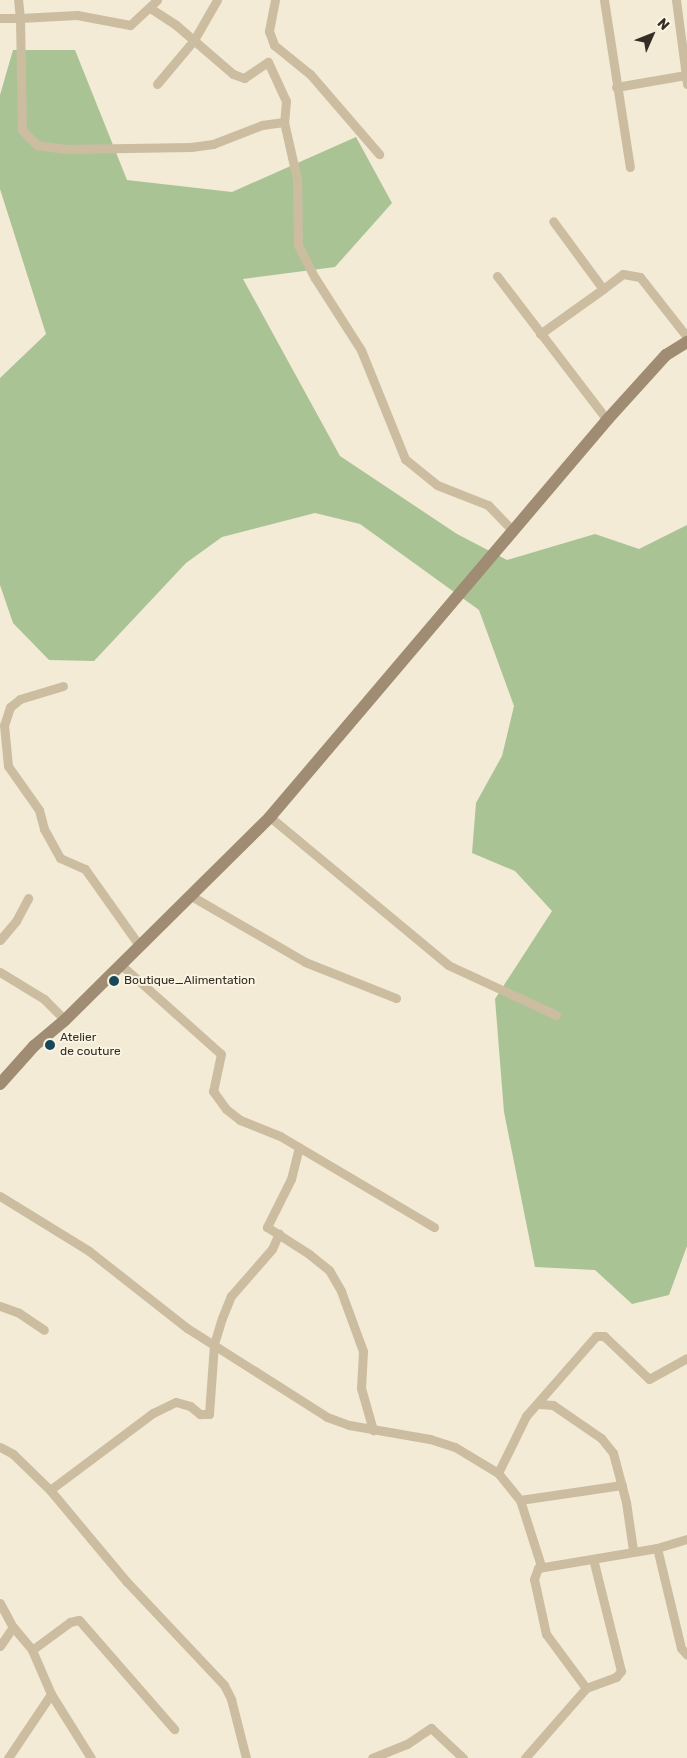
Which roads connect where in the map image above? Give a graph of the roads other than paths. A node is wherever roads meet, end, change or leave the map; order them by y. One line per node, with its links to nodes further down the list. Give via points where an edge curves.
1 (18, 0): 9 (street)
2 (156, 0): 7 (street)
3 (217, 0): 10 (street)
4 (275, 0): 15 (street, via 269,31 274,45 310,74)
5 (604, 0): 13 (street)
6 (680, 6): 11 (street)
7 (150, 8): 9 (street, via 130,25 77,15); 10 (street)
8 (0, 18): 9 (street)
9 (20, 18): 14 (street, via 22,130 37,145 67,149 191,147 213,144 262,125)
10 (194, 40): 12 (street); 14 (street, via 233,74 244,78 268,62 286,101)
11 (686, 79): 13 (street)
12 (158, 84)
13 (616, 87): 16 (street)
14 (284, 122): 24 (street, via 297,178 298,245 361,350 405,459 437,486 488,505)
15 (379, 154)
16 (630, 167)
17 (553, 221): 19 (street)
18 (497, 276): 20 (street)
19 (603, 289): 20 (street); 21 (street, via 623,274 640,276)
20 (540, 334): 23 (street)
21 (687, 337)
22 (687, 342): 23 (main road, via 666,355)
23 (607, 420): 24 (main road)
24 (512, 531): 26 (main road)
25 (63, 686): 30 (street, via 20,699 10,708 4,726 8,766 39,810 44,829 60,858 85,869)
26 (270, 817): 27 (main road); 34 (street, via 440,960)
27 (193, 896): 30 (main road); 33 (street, via 305,962)
28 (28, 898): 29 (street, via 16,921)
29 (0, 940)
30 (139, 944): 31 (main road)
31 (120, 964): 35 (main road); 37 (street, via 221,1054 213,1091 226,1109 240,1120)
32 (0, 972): 35 (street, via 44,999)
33 (396, 998)
34 (556, 1015)
35 (65, 1020): 36 (main road, via 34,1046)
36 (0, 1084)
37 (299, 1147): 39 (street); 40 (street, via 291,1179 267,1227)
38 (0, 1196): 43 (street, via 89,1251 187,1328)
39 (434, 1227)
40 (279, 1233): 43 (street, via 272,1249 231,1296); 46 (street, via 329,1270 348,1307 363,1351 361,1388)
41 (0, 1306): 42 (street, via 19,1313)
42 (44, 1330)
43 (214, 1344): 46 (street, via 328,1417); 50 (street, via 209,1414 200,1414 190,1406 176,1402 153,1413)
44 (687, 1358): 45 (street, via 649,1379 604,1336 599,1335 592,1339)
45 (539, 1404): 48 (street, via 526,1416); 49 (street, via 554,1405 605,1442 613,1454)
46 (373, 1430): 48 (street, via 430,1439 455,1447)
47 (0, 1448): 50 (street, via 13,1454)
48 (498, 1473): 51 (street)
49 (622, 1485): 51 (street); 54 (street)
50 (50, 1490): 67 (street, via 127,1582 224,1685 231,1699)
51 (520, 1500): 56 (street)
52 (687, 1539): 53 (street)
53 (657, 1548): 54 (street); 61 (street, via 681,1648)
54 (633, 1550): 55 (street)
55 (593, 1559): 56 (street, via 561,1566); 62 (street, via 622,1667 616,1677)
56 (541, 1566): 62 (street, via 534,1579 546,1634)
57 (0, 1603): 58 (street)
58 (13, 1627): 59 (street); 60 (street)
59 (0, 1646)
60 (32, 1650): 63 (street); 64 (street, via 70,1622 78,1620)
61 (687, 1655)
62 (586, 1688): 70 (street)
63 (51, 1694): 65 (street); 66 (street)
64 (174, 1729)
65 (90, 1757)
66 (8, 1758)
67 (246, 1758)
68 (372, 1758): 69 (street, via 407,1744 431,1728)
69 (464, 1758)
70 (525, 1758)

